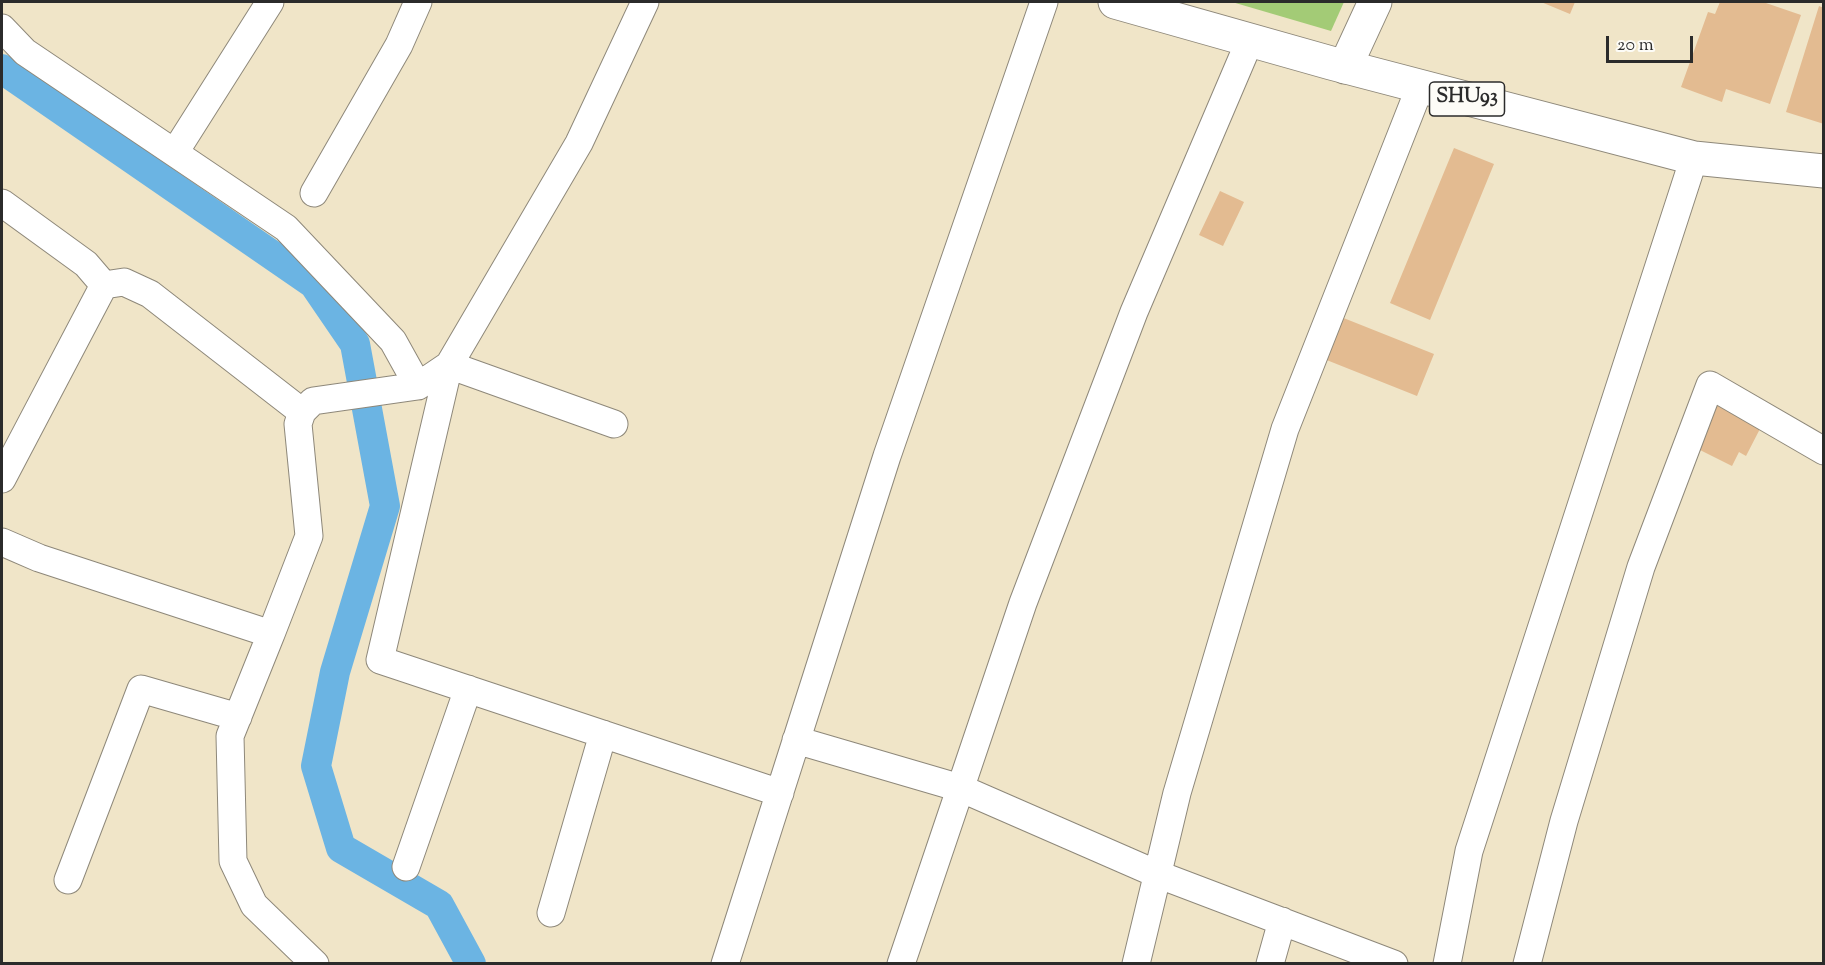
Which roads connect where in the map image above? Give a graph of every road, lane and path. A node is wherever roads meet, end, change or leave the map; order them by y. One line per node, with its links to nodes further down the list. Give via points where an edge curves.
1 (270, 2): 11 (street)
2 (418, 2): 14 (street, via 399,45)
3 (645, 2): 17 (street, via 579,143)
4 (1044, 2): 28 (street, via 887,456)
5 (1115, 2): 8 (main road, SHU93)
6 (1376, 2): 9 (main road)
7 (2, 28): 18 (street, via 26,52 286,228 393,341)
8 (1250, 40): 9 (main road, SHU93); 29 (street, via 1134,312 1023,603)
9 (1345, 67): 10 (main road, SHU93)
10 (1420, 87): 12 (main road, SHU93); 32 (street, via 1285,429 1177,793)
11 (182, 141)
12 (1694, 158): 13 (main road, SHU93); 42 (street, via 1469,851)
13 (1824, 171)
14 (314, 193)
15 (2, 203): 16 (street, via 86,264)
16 (104, 285): 19 (street, via 124,282 150,294); 22 (street)
17 (449, 366): 18 (street); 20 (street); 25 (street, via 380,660)
18 (418, 386): 19 (street)
19 (308, 406): 24 (street, via 298,424 309,536)
20 (614, 424)
21 (1824, 451): 43 (street, via 1710,385 1641,567 1564,821)
22 (2, 479)
23 (2, 542): 24 (street, via 39,558)
24 (271, 634): 26 (street)
25 (468, 689): 27 (street); 31 (street)
26 (238, 717): 33 (street, via 141,689); 36 (street, via 230,736 233,861 254,905)
27 (603, 734): 30 (street); 34 (street)
28 (796, 740): 29 (street); 30 (street)
29 (960, 788): 32 (street); 38 (street)
30 (780, 793): 37 (street)
31 (406, 867)
32 (1157, 874): 35 (street); 39 (street)
33 (68, 880)
34 (551, 913)
35 (1282, 921): 40 (street); 41 (street)
36 (315, 963)
37 (725, 963)
38 (901, 963)
39 (1136, 963)
40 (1270, 963)
41 (1394, 963)
42 (1447, 963)
43 (1527, 963)

